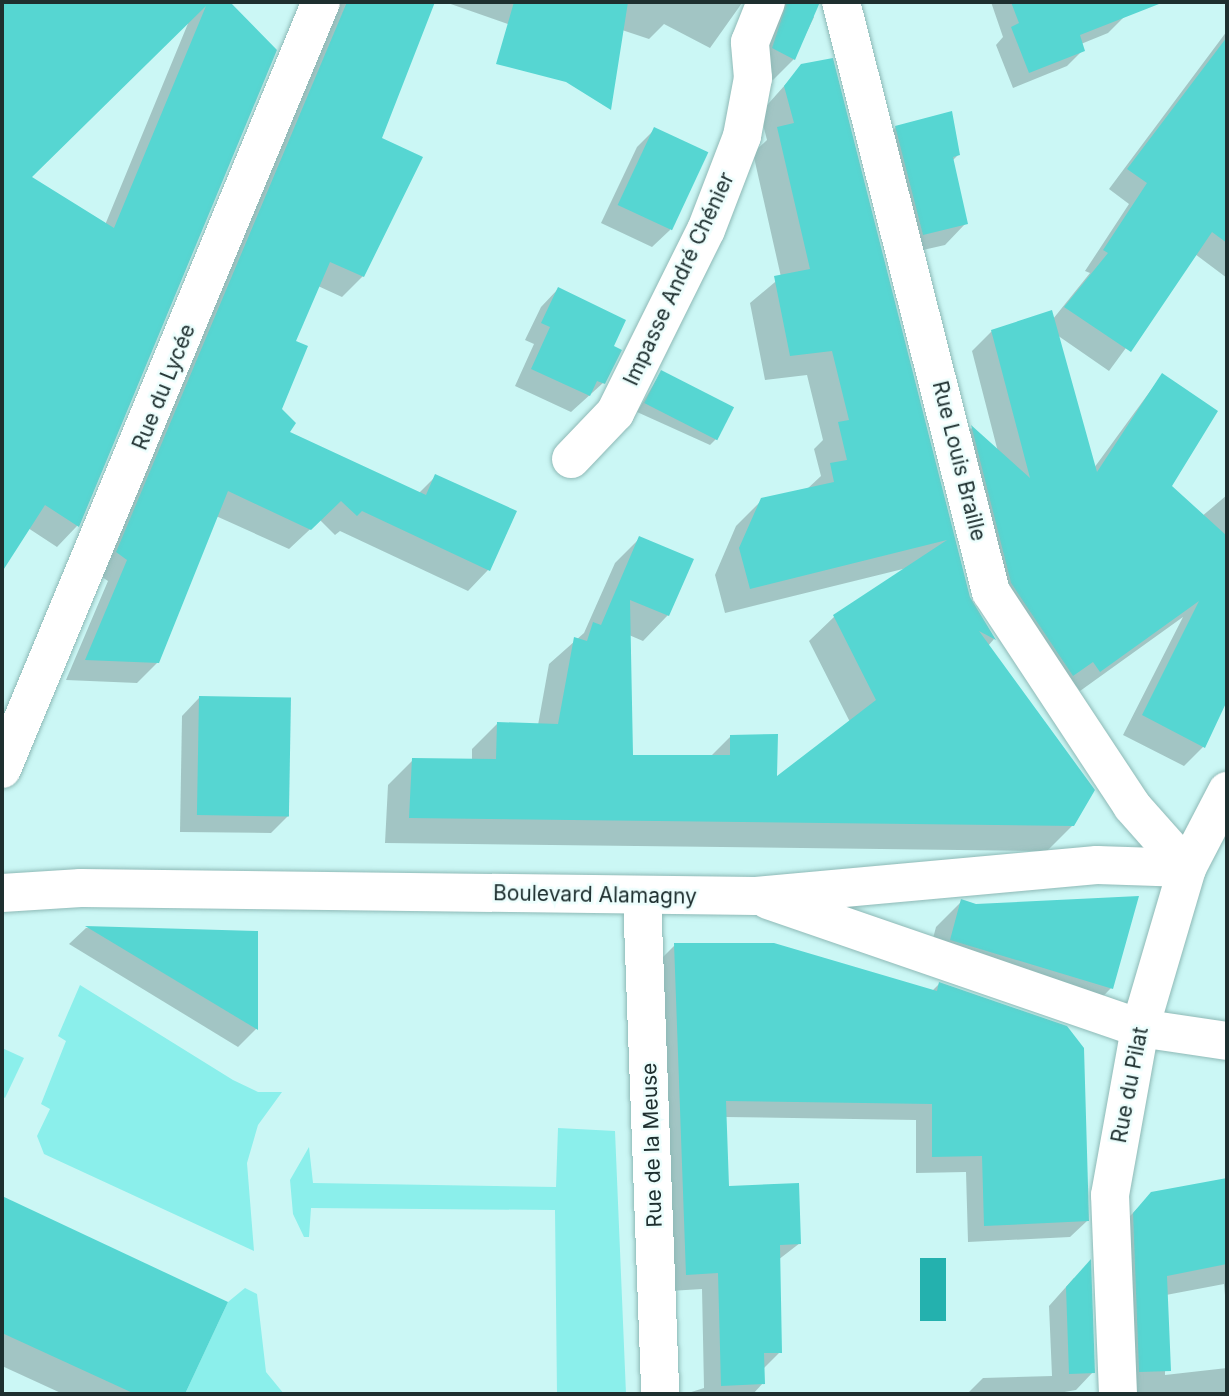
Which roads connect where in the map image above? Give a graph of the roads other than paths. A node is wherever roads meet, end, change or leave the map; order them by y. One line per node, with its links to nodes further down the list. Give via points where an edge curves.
1 (321, 2): 5 (street, Rue du Lycée)
2 (766, 2): 4 (street, Impasse André Chénier, via 750,42 753,78 742,136 706,230 615,413)
3 (841, 2): 7 (street, Rue Louis Braille, via 991,592 1132,806)
4 (572, 459)
5 (2, 769)
6 (1227, 792): 7 (street, Rue du Pilat)
7 (1187, 868): 10 (street, Boulevard Alamagny, via 1097,865); 11 (street, Rue du Pilat)
8 (2, 893): 9 (street, Boulevard Alamagny, via 81,888)
9 (642, 895): 10 (street, Boulevard Alamagny); 13 (street, Rue de la Meuse)
10 (756, 896): 11 (street)
11 (1140, 1028): 12 (street); 14 (street, Rue du Pilat, via 1110,1195)
12 (1227, 1041)
13 (660, 1394)
14 (1118, 1394)

